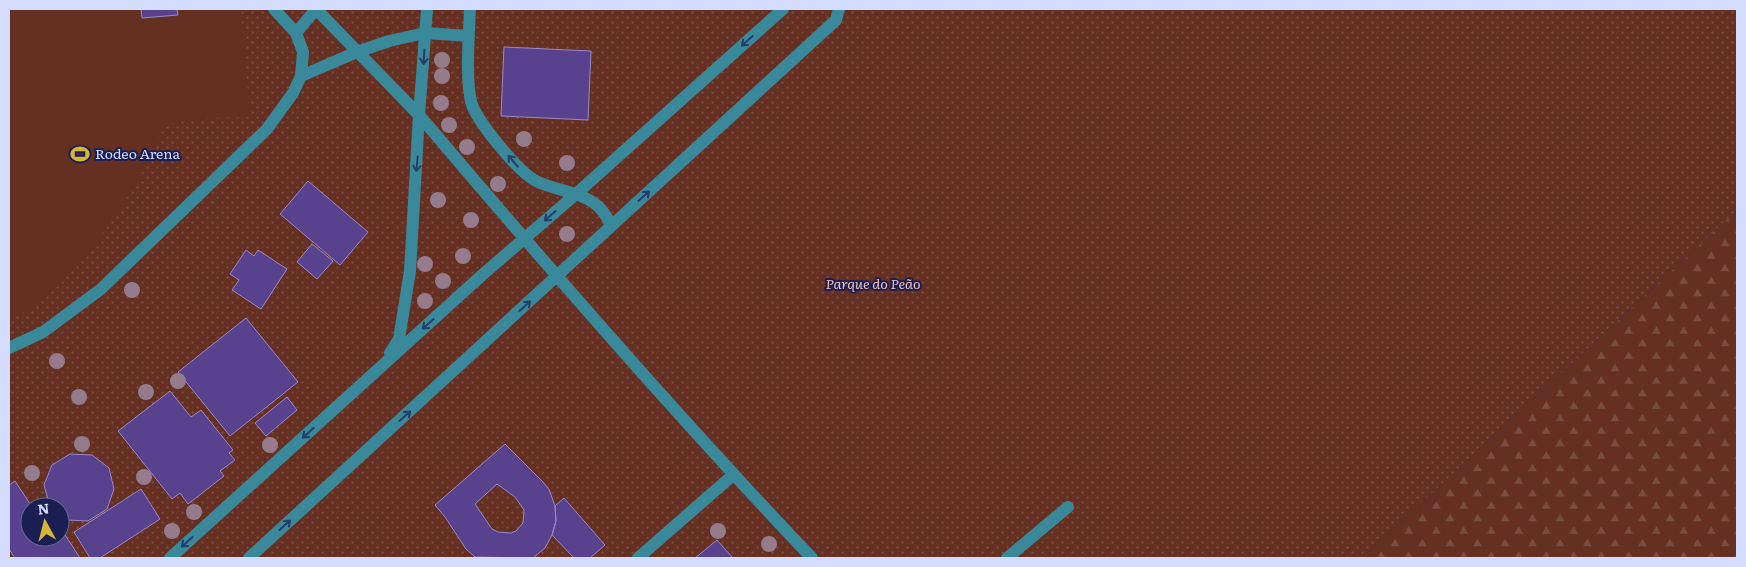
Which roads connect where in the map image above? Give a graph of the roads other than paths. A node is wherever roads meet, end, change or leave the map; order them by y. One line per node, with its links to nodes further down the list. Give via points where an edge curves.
1 (274, 9): 7 (lane)
2 (316, 9): 7 (lane); 10 (lane)
3 (427, 9): 8 (lane)
4 (470, 9): 9 (lane)
5 (783, 9): 13 (lane, one-way to 13)
6 (839, 9): 14 (lane, one-way to 6, via 836,20)
7 (296, 33): 11 (lane, via 303,52)
8 (425, 33): 9 (lane); 10 (lane); 12 (lane, one-way to 12)
9 (469, 36): 13 (lane, one-way to 9, via 535,181 518,167 480,121 469,88)
10 (357, 52): 11 (lane); 12 (lane)
11 (301, 76): 17 (lane, via 267,129 101,289 43,332)
12 (419, 115): 15 (lane); 18 (lane, one-way to 18, via 410,271 399,339)
13 (576, 194): 14 (lane, via 592,200); 15 (lane, one-way to 15)
14 (611, 226): 16 (lane)
15 (524, 239): 16 (lane); 18 (lane, one-way to 18)
16 (558, 277): 19 (lane); 22 (lane, one-way to 16)
17 (9, 348)
18 (382, 366): 21 (lane, one-way to 21)
19 (733, 474): 23 (lane); 24 (lane)
20 (1068, 506): 25 (lane)
21 (170, 558)
22 (249, 558)
23 (638, 558)
24 (812, 558)
25 (1007, 558)

